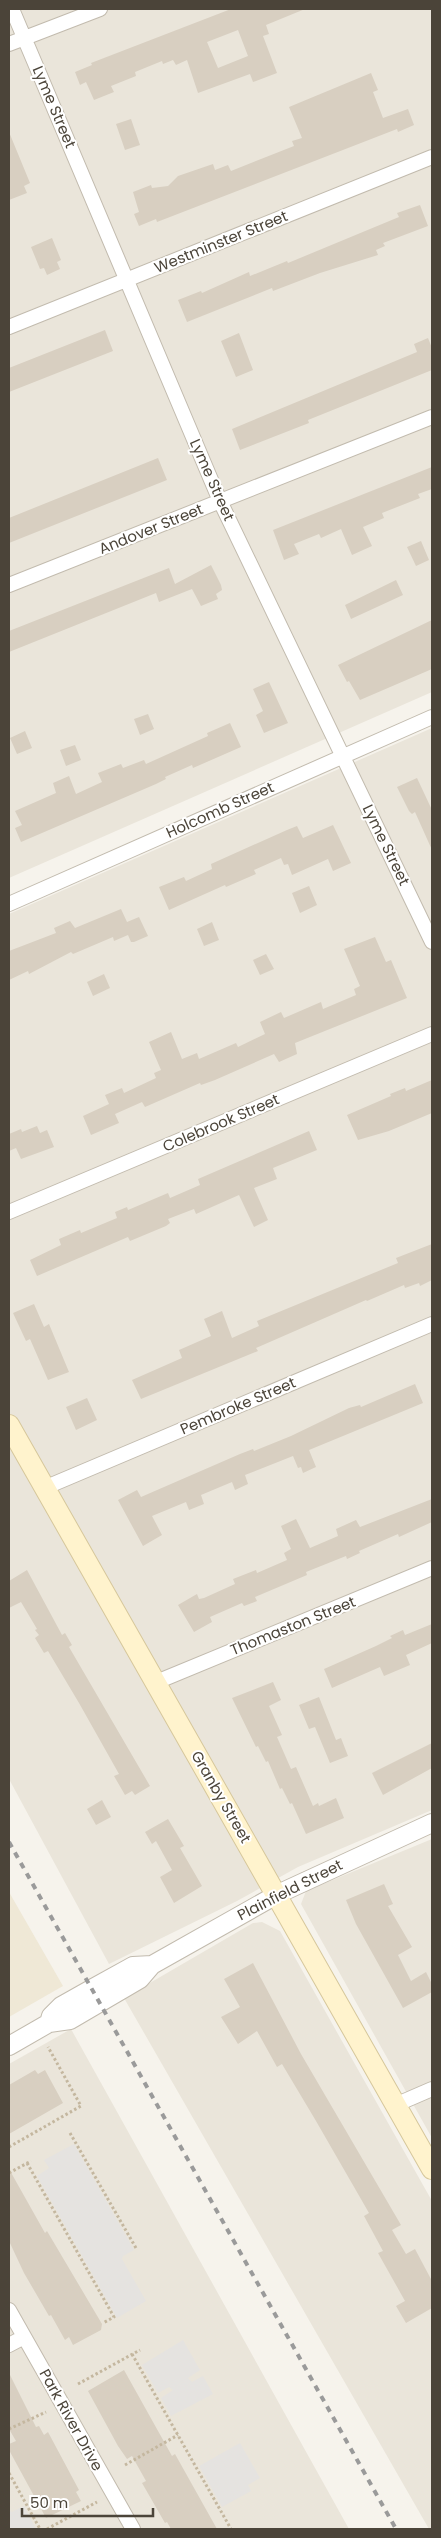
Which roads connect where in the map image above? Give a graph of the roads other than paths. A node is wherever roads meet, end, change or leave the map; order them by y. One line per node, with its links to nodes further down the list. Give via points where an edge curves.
1 (12, 9): 3 (street, Lyme Street)
2 (100, 9): 3 (street)
3 (24, 38): 4 (street); 6 (street, Lyme Street)
4 (9, 44)
5 (432, 157): 6 (street, Westminster Street)
6 (127, 280): 7 (street, Westminster Street); 9 (street, Lyme Street)
7 (9, 327)
8 (432, 417): 9 (street, Andover Street)
9 (220, 501): 10 (street, Andover Street); 12 (street, Lyme Street)
10 (9, 585)
11 (432, 717): 12 (street, Holcomb Street)
12 (343, 756): 13 (street, Holcomb Street); 14 (street, Lyme Street)
13 (9, 904)
14 (432, 942)
15 (432, 1034): 16 (street, Colebrook Street)
16 (9, 1212)
17 (432, 1324): 19 (street, Pembroke Street)
18 (9, 1425): 19 (main road, Granby Street)
19 (44, 1488): 21 (main road, Granby Street)
20 (432, 1568): 21 (street, Thomaston Street)
21 (154, 1683): 23 (main road, Granby Street)
22 (432, 1823): 23 (street, Plainfield Street)
23 (278, 1894): 24 (street, Plainfield Street, via 152,1965 133,1966 61,2006 49,2023); 26 (main road, Granby Street)
24 (9, 2046)
25 (432, 2089): 26 (street)
26 (396, 2105): 27 (main road, Granby Street)
27 (432, 2169)
28 (9, 2310): 29 (street, Park River Drive)
29 (24, 2337): 30 (street); 31 (street, Park River Drive)
30 (9, 2345)
31 (133, 2529)

